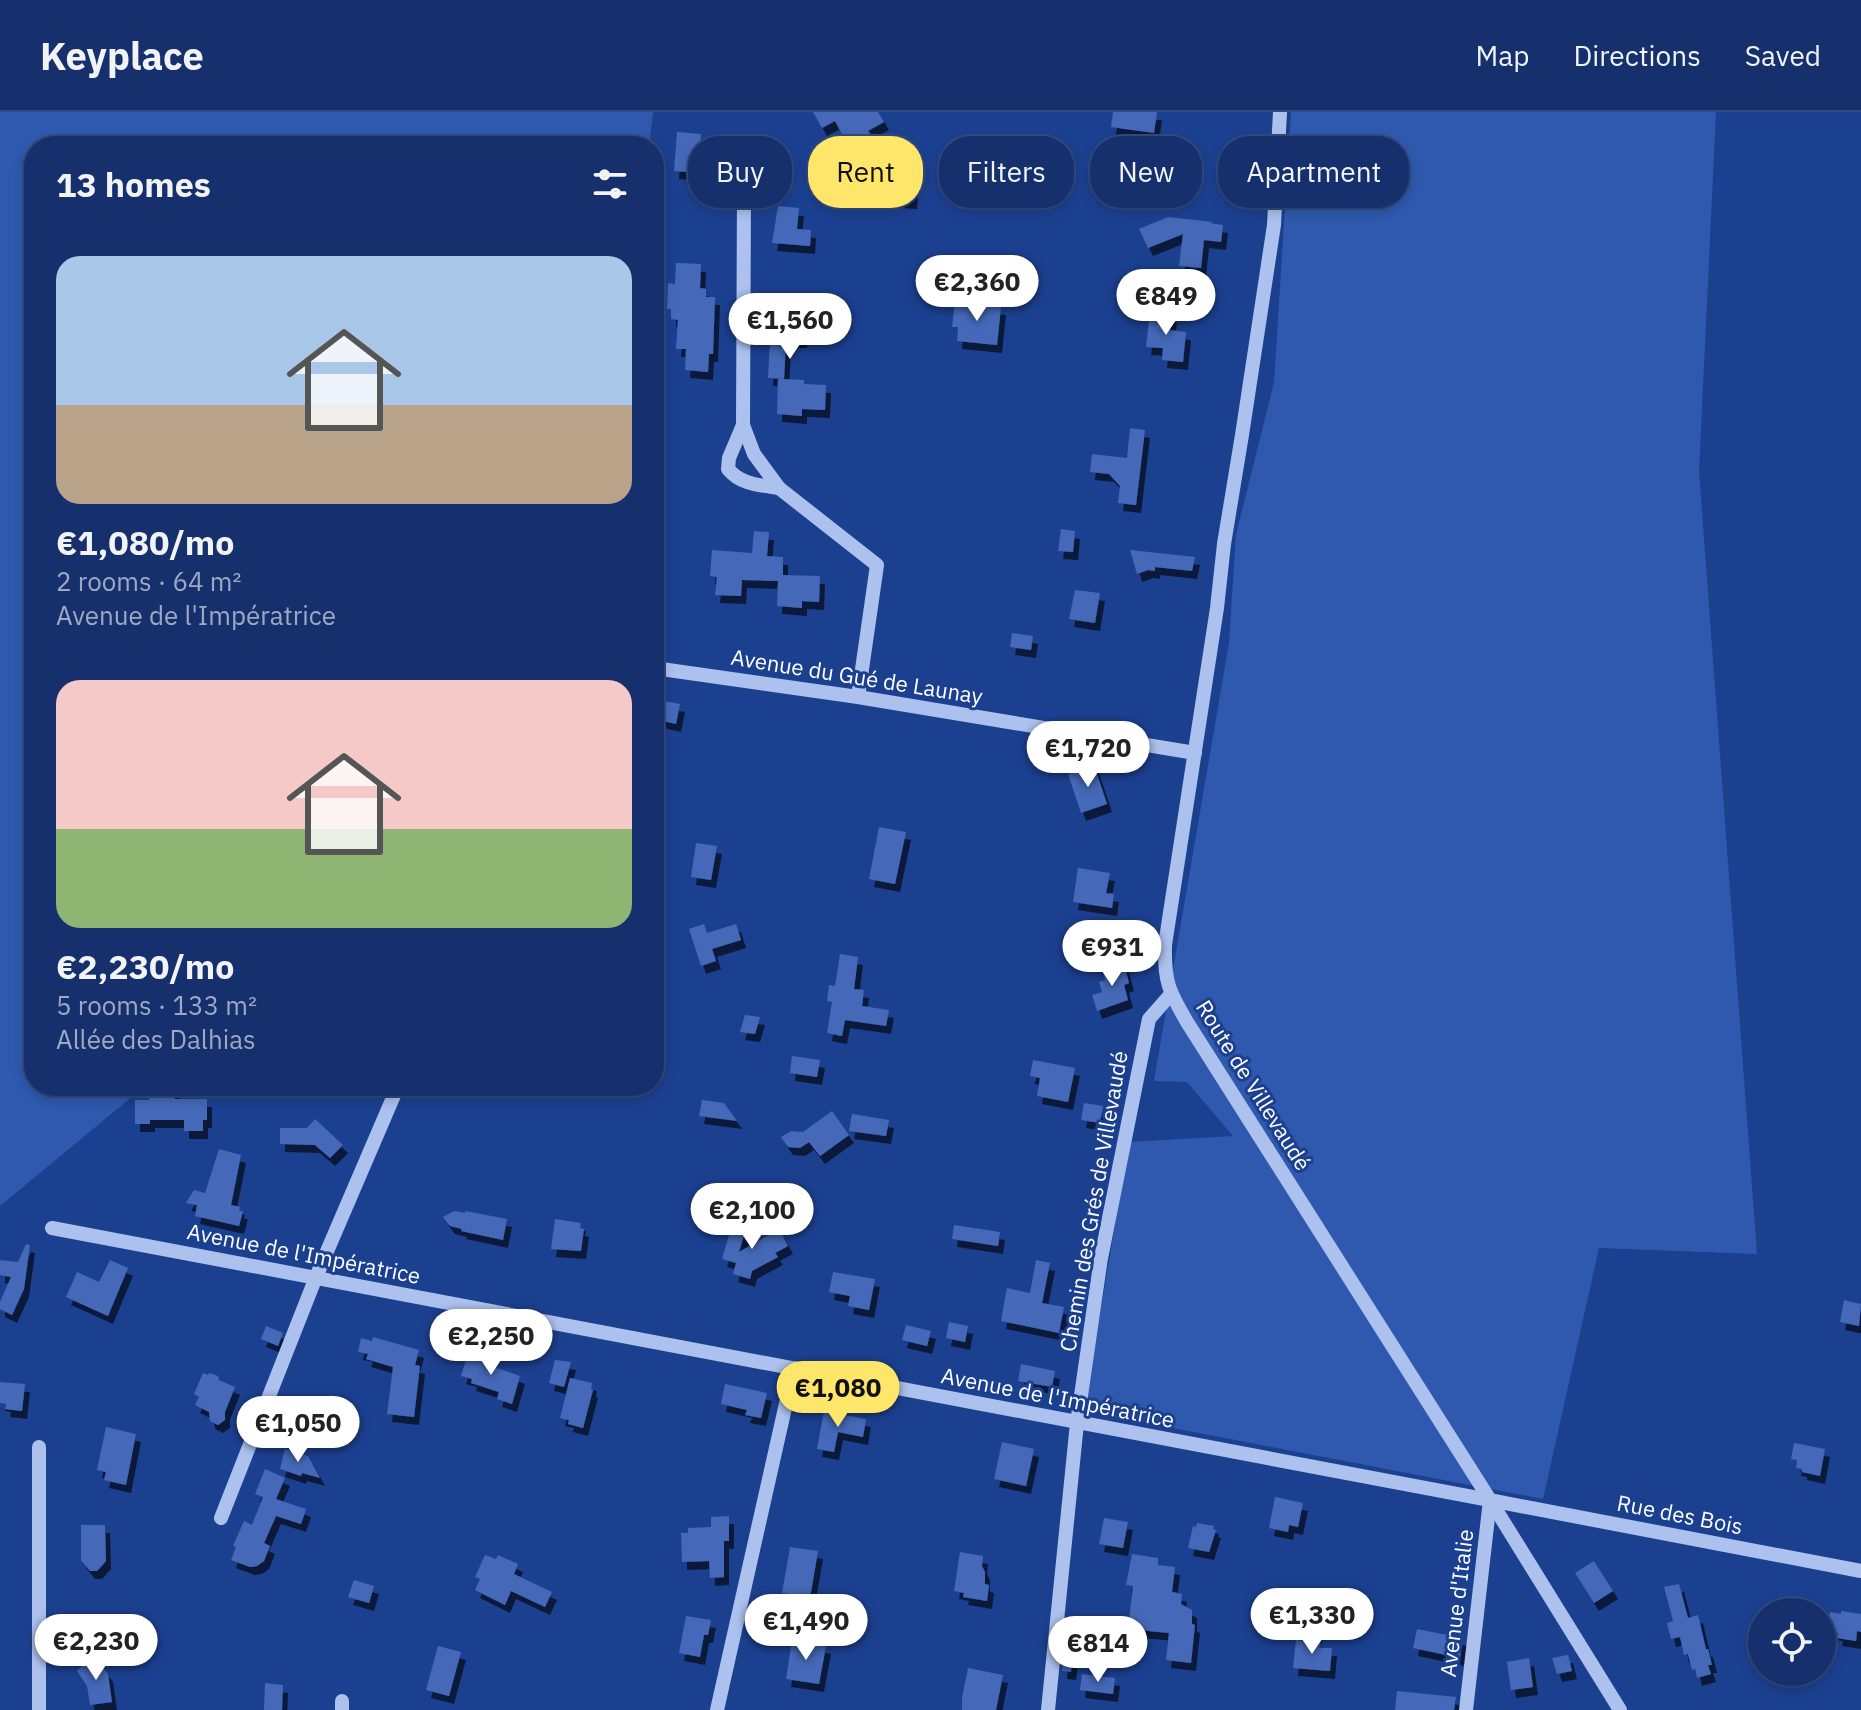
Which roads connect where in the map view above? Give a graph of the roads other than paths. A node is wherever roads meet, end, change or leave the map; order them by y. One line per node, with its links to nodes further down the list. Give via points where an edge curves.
1 (1280, 112): 7 (street, Route de Villevaudé, via 1274,225)
2 (744, 208): 3 (street)
3 (743, 425): 4 (street, via 754,454); 4 (street, via 728,469 748,483)
4 (779, 488): 6 (street, via 877,565)
5 (664, 669): 6 (street, Avenue du Gué de Launay)
6 (858, 697): 7 (street, Avenue du Gué de Launay)
7 (1195, 753): 8 (street, Route de Villevaudé, via 1165,945 1164,971)
8 (1171, 994): 13 (street, Chemin des Grés de Villevaudé, via 1149,1019 1101,1258); 15 (street, Route de Villevaudé)
9 (394, 1096): 11 (street)
10 (52, 1228): 11 (street, Avenue de l'Impératrice)
11 (316, 1277): 12 (street, Avenue de l'Impératrice); 16 (street)
12 (794, 1368): 13 (street, Avenue de l'Impératrice); 19 (street)
13 (1077, 1423): 15 (street, Avenue de l'Impératrice); 20 (street, Chemin des Grés de Villevaudé)
14 (39, 1447): 18 (street)
15 (1490, 1500): 17 (street, Rue des Bois); 21 (street, Avenue d'Italie); 22 (street, Route de Villevaudé)
16 (221, 1518)
17 (1861, 1571)
18 (39, 1710)
19 (717, 1710)
20 (1048, 1710)
21 (1466, 1710)
22 (1620, 1710)

